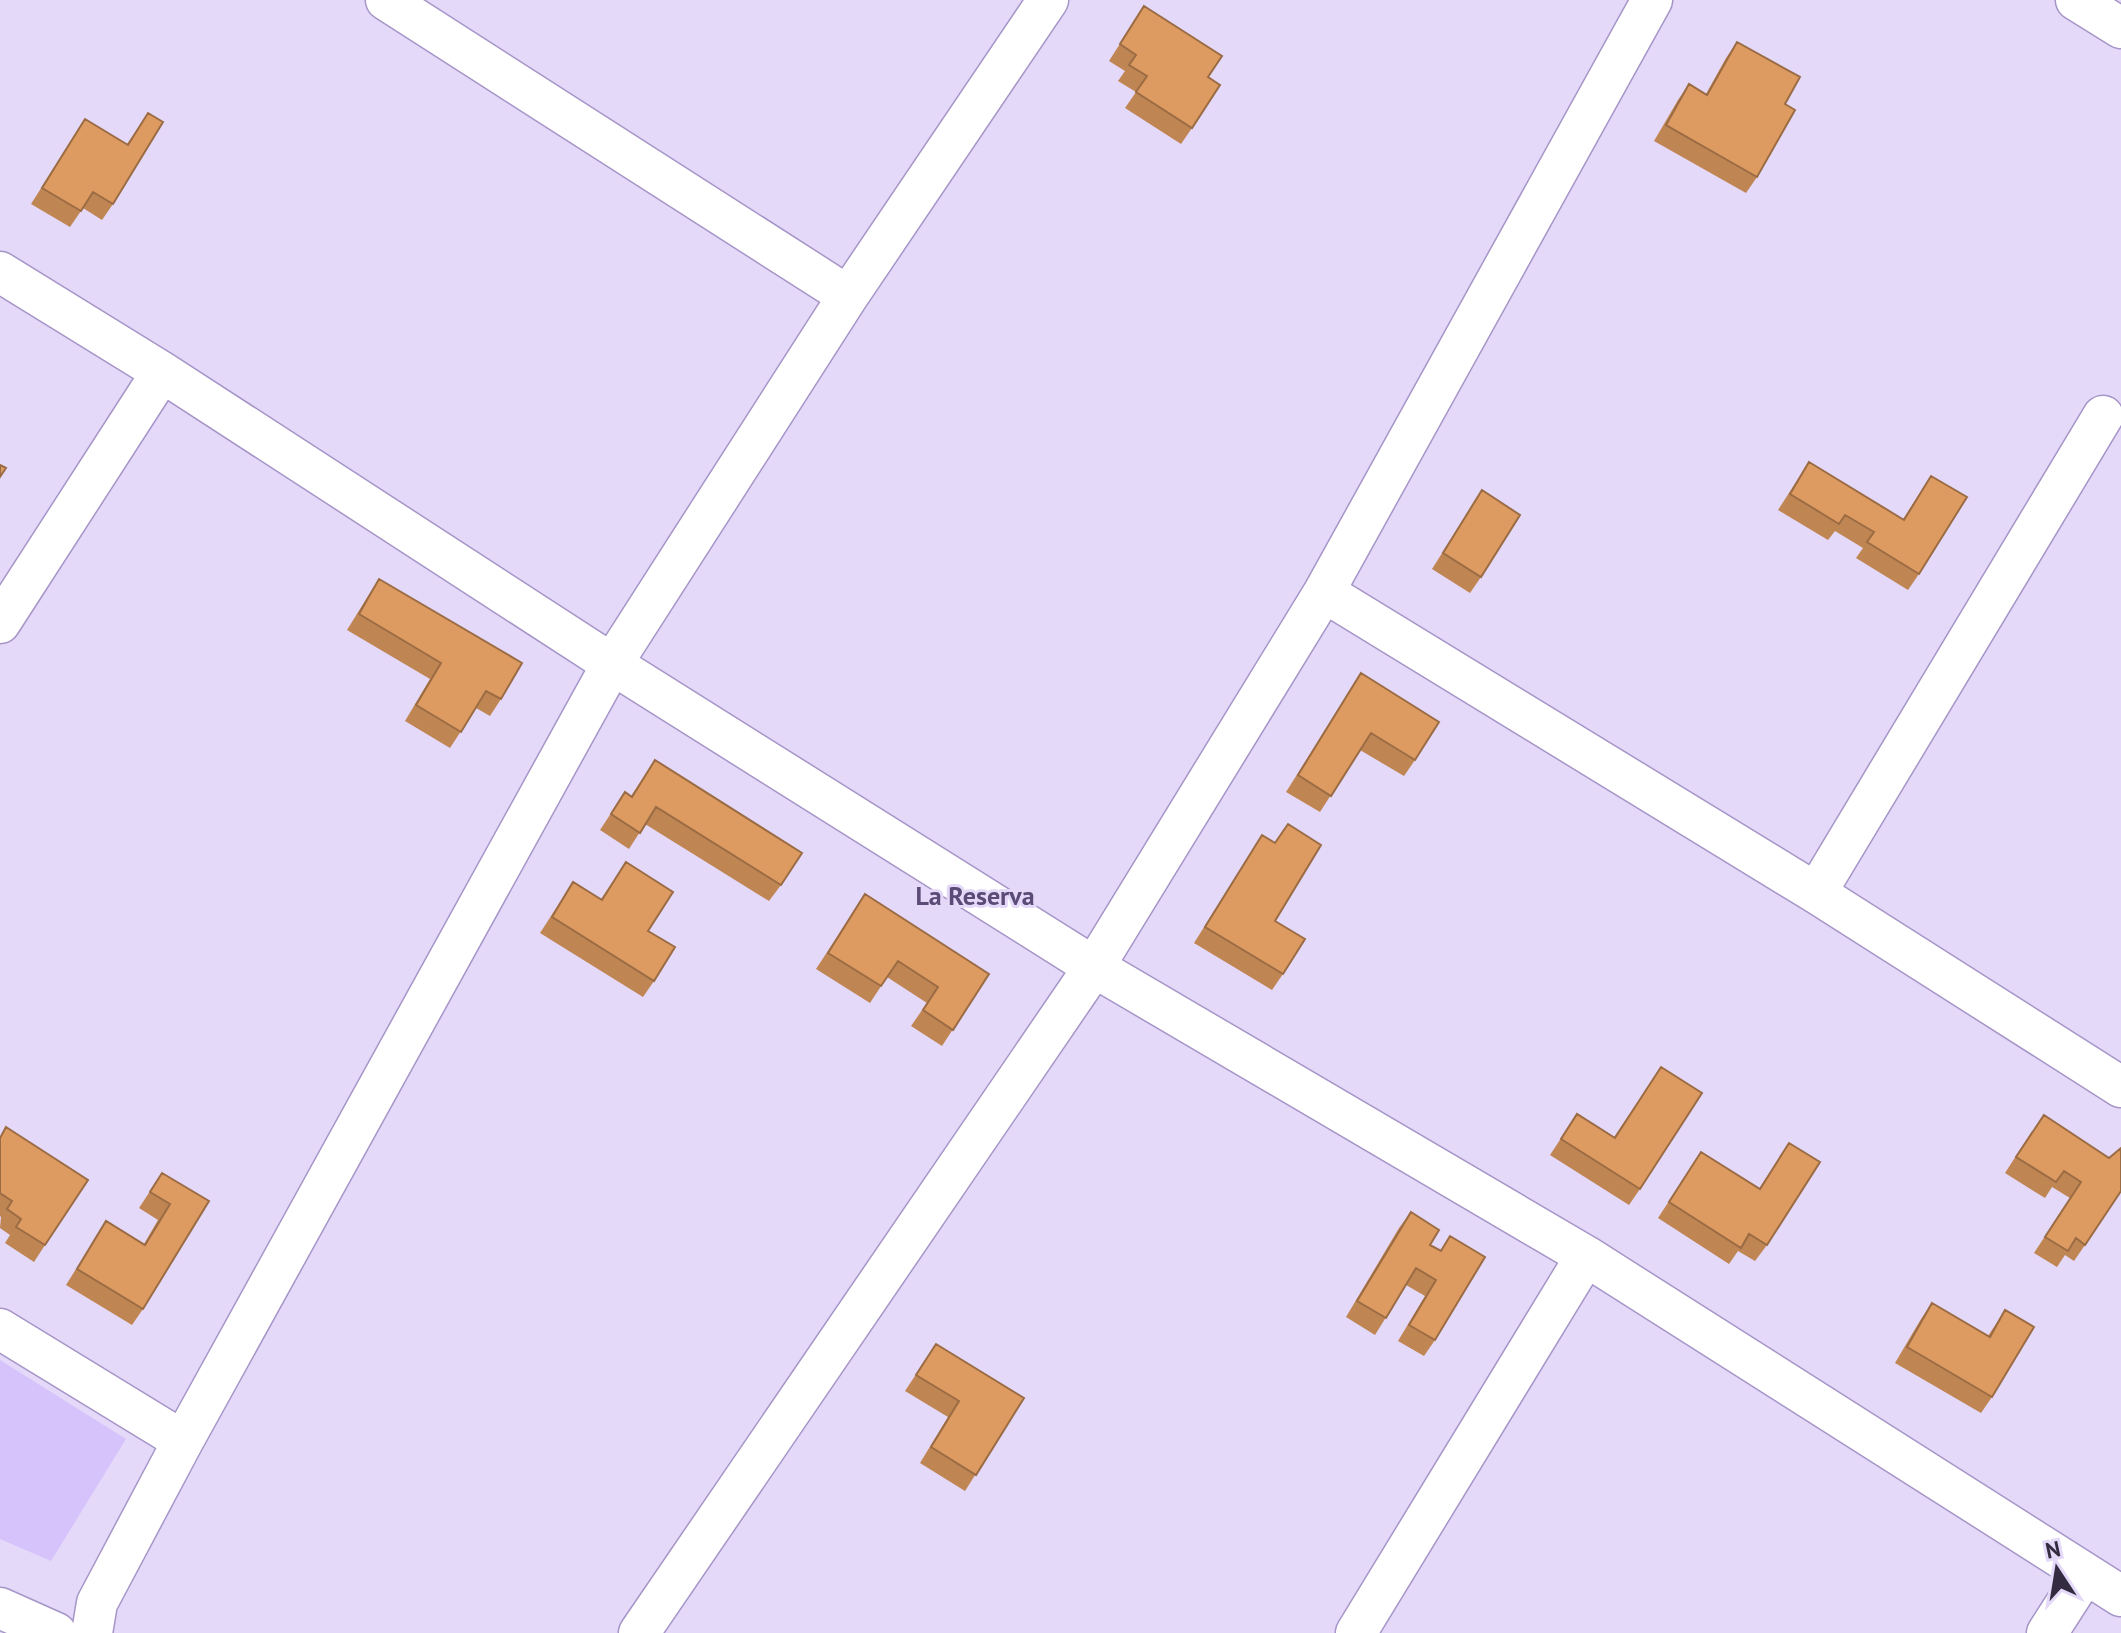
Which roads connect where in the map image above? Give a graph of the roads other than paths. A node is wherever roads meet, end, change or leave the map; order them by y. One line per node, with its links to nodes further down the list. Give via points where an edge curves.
1 (386, 0): 7 (street)
2 (1048, 0): 7 (street)
3 (1652, 0): 10 (street)
4 (2076, 0): 5 (street)
5 (2121, 28)
6 (0, 272): 8 (street)
7 (848, 296): 12 (street)
8 (162, 372): 11 (street); 12 (street)
9 (2103, 416): 13 (street)
10 (1324, 592): 13 (street); 14 (street)
11 (0, 623)
12 (612, 664): 14 (street); 18 (street)
13 (1816, 893): 15 (street)
14 (1094, 967): 16 (street); 24 (street)
15 (2121, 1087)
16 (1586, 1256): 19 (street); 25 (street)
17 (0, 1329): 18 (street)
18 (183, 1441): 23 (street, via 97,1603)
19 (2085, 1574): 20 (street); 26 (street)
20 (2121, 1596)
21 (0, 1608): 22 (street)
22 (56, 1633)
23 (92, 1633)
24 (639, 1633)
25 (1356, 1633)
26 (2047, 1633)

